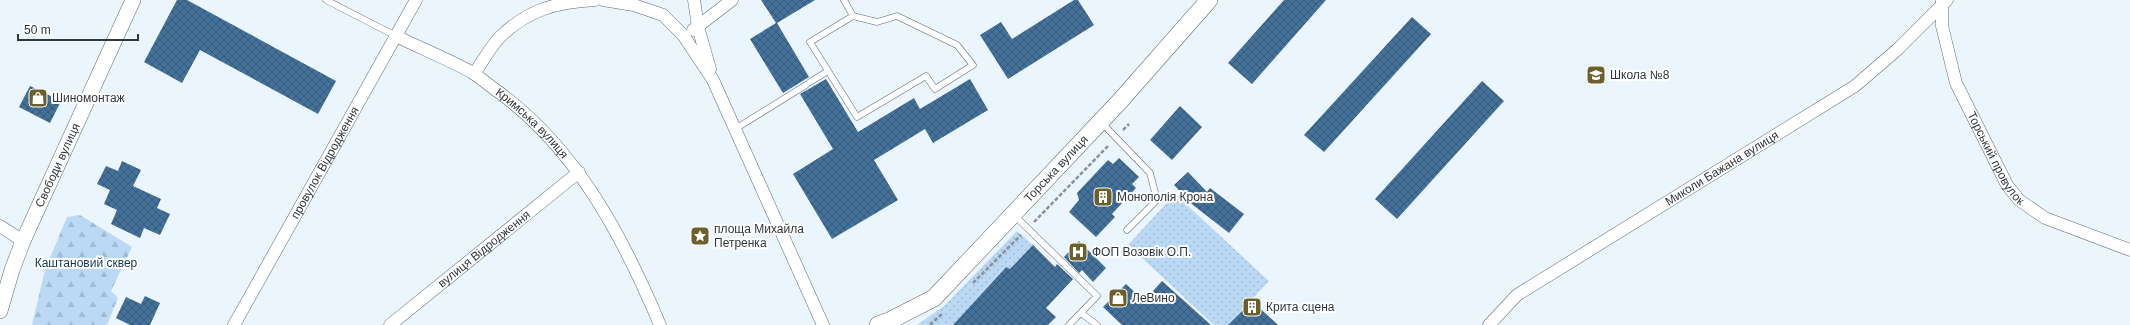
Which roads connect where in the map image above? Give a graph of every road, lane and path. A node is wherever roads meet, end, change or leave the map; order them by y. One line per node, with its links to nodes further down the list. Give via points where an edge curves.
1 (133, 0): 24 (street, Свободи вулиця)
2 (326, 0): 14 (lane, Кримська вулиця)
3 (416, 0): 14 (street, провулок Відродження)
4 (595, 0): 16 (street, via 549,6 518,22 498,39)
5 (603, 0): 13 (street, via 634,5 663,15)
6 (694, 0): 12 (street)
7 (732, 0): 12 (street)
8 (844, 0): 11 (lane)
9 (1209, 0): 18 (main road, Торська вулиця)
10 (1943, 2): 25 (street, Торський провулок, via 1942,26 1956,83 2008,185 2019,200 2045,218); 35 (street, Миколи Бажана вулиця, via 1898,49 1855,86 1517,295)
11 (853, 16): 15 (lane, via 810,42); 15 (lane, via 877,22 897,16 957,44 973,65 935,89 926,76 857,117)
12 (698, 27): 13 (street); 17 (street)
13 (683, 35): 17 (street)
14 (396, 36): 16 (street, Кримська вулиця); 29 (street, провулок Відродження)
15 (828, 71): 19 (lane)
16 (474, 74): 20 (street, Кримська вулиця, via 514,103 563,151)
17 (713, 80): 19 (street)
18 (1100, 122): 21 (main road, Торська вулиця); 23 (lane, via 1150,173 1157,200)
19 (735, 129): 32 (street)
20 (579, 172): 30 (street, вулиця Відродження); 31 (street, Кримська вулиця, via 605,211 647,293)
21 (1013, 214): 27 (lane, via 1097,296); 28 (main road, Торська вулиця, via 934,298)
22 (0, 226): 24 (street)
23 (1127, 230)
24 (24, 241): 26 (street, Свободи вулиця)
25 (2130, 250)
26 (0, 311)
27 (1081, 313): 33 (lane); 34 (lane)
28 (884, 323)
29 (234, 325)
30 (390, 325)
31 (660, 325)
32 (823, 325)
33 (1069, 325)
34 (1097, 325)
35 (1489, 325)

